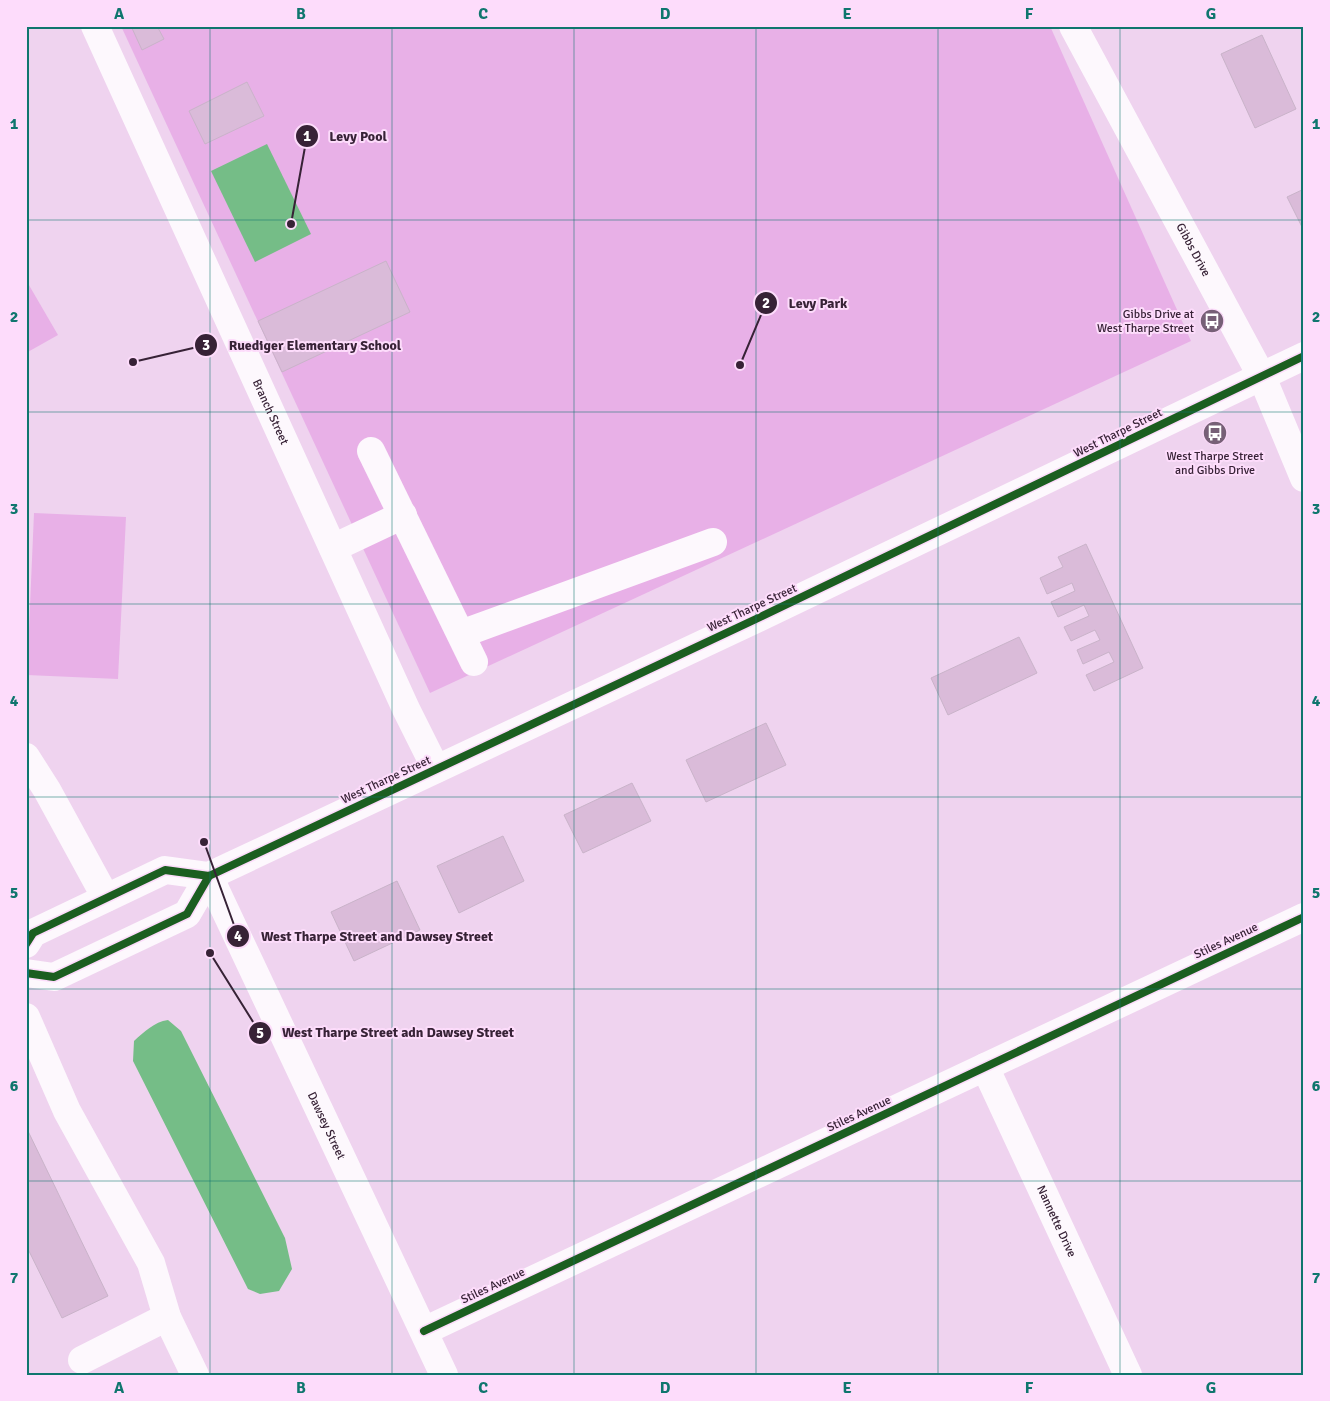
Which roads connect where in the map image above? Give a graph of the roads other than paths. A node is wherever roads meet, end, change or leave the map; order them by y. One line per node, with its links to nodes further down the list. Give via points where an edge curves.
1 (95, 26): 9 (street, Branch Street)
2 (1073, 26): 4 (street, Gibbs Drive)
3 (1304, 356): 4 (street, West Tharpe Street)
4 (1262, 377): 6 (street, Gibbs Drive); 13 (street, West Tharpe Street)
5 (371, 450): 7 (street)
6 (1304, 478)
7 (403, 515): 9 (street); 10 (street)
8 (713, 542): 10 (street)
9 (333, 548): 13 (street, Branch Street)
10 (461, 634): 11 (street)
11 (474, 662)
12 (26, 758): 15 (street)
13 (436, 769): 14 (street, West Tharpe Street)
14 (209, 876): 15 (street, via 165,870); 18 (street, via 187,914 54,977); 22 (street, Dawsey Street)
15 (106, 898): 17 (street, via 33,933)
16 (1304, 917): 20 (street, Stiles Avenue)
17 (26, 944)
18 (26, 973)
19 (26, 1017): 21 (street, via 67,1111 151,1263)
20 (985, 1067): 22 (street, Stiles Avenue); 26 (street, Nannette Drive)
21 (167, 1317): 23 (street); 24 (street)
22 (424, 1330): 25 (street, Dawsey Street)
23 (82, 1360)
24 (195, 1375)
25 (444, 1375)
26 (1128, 1375)

